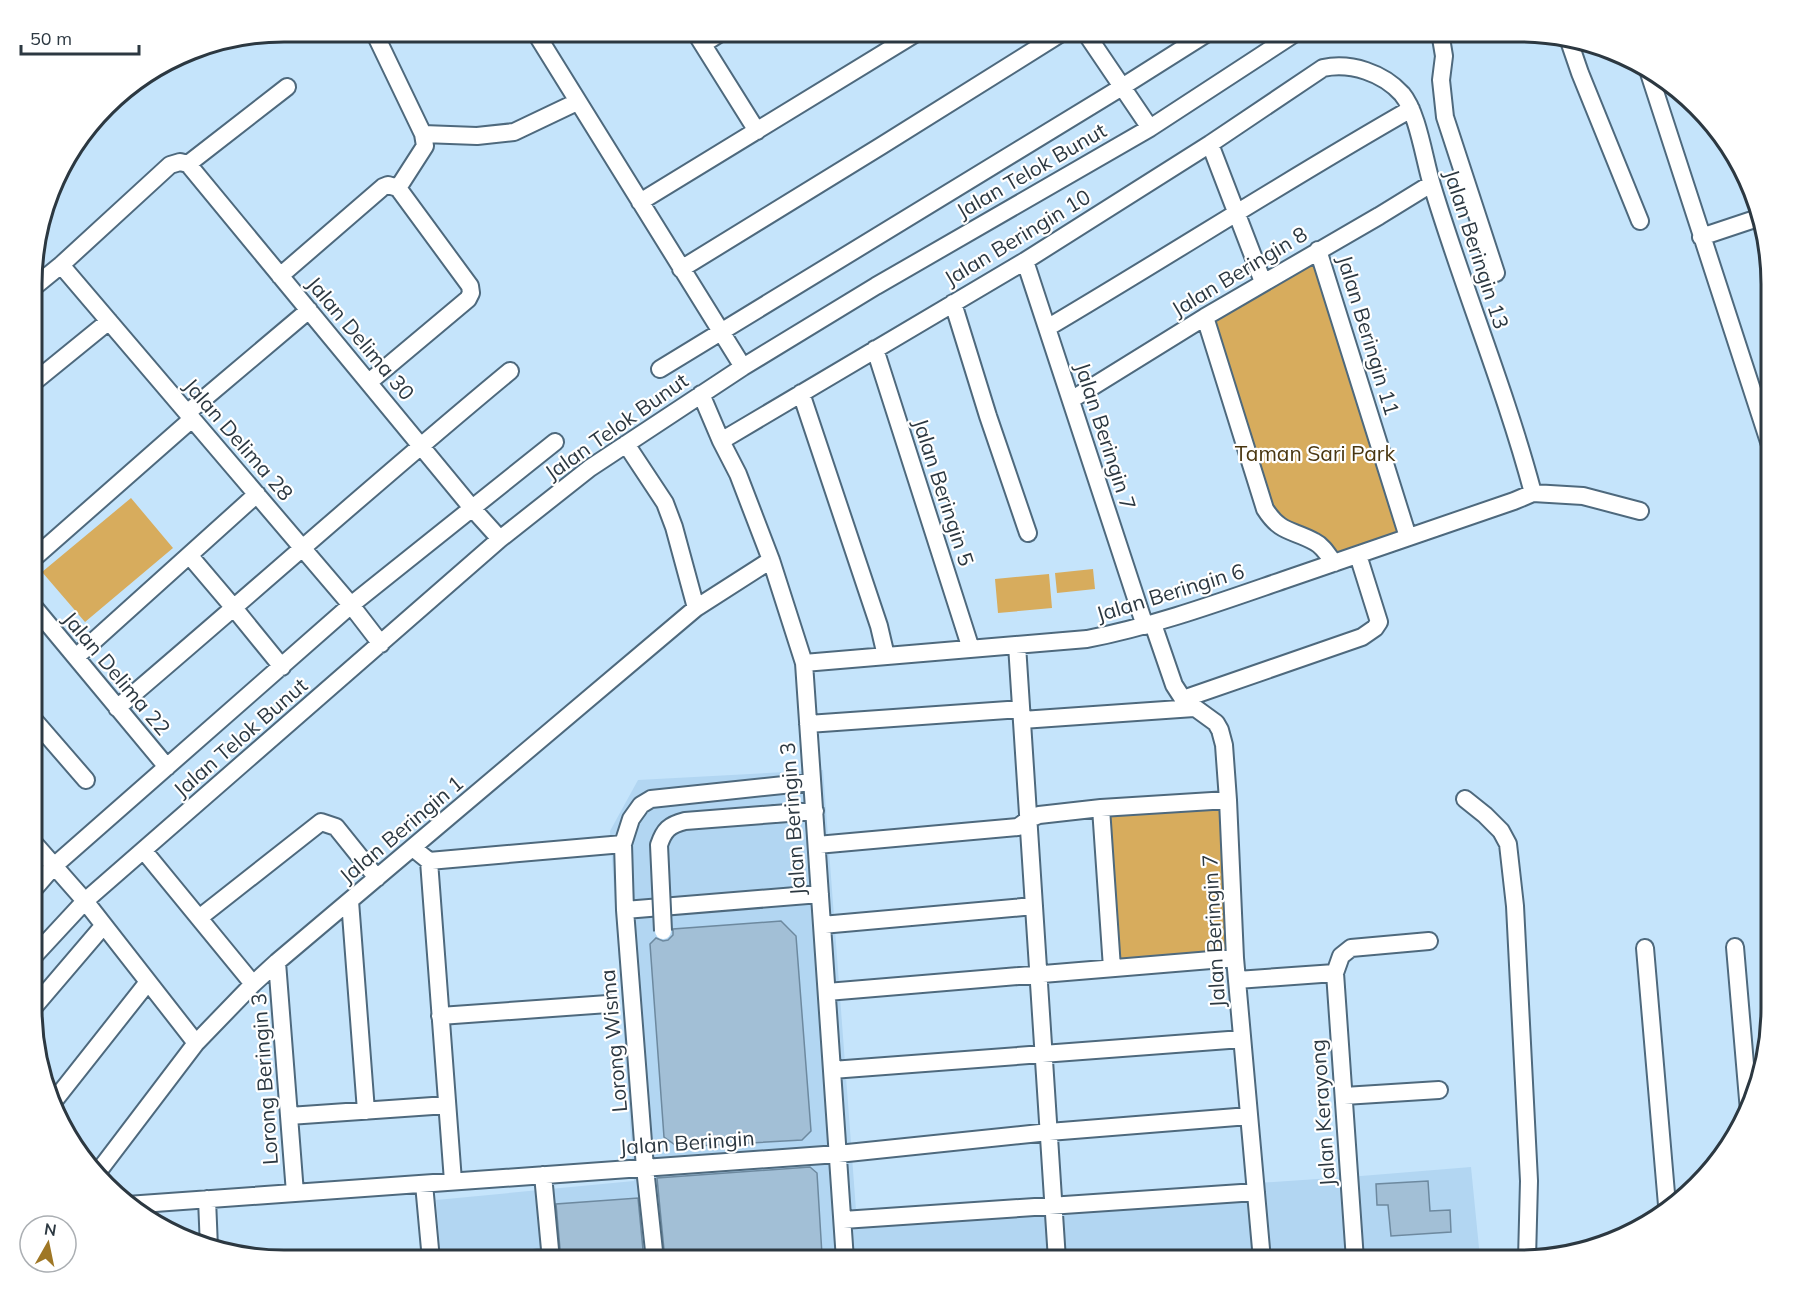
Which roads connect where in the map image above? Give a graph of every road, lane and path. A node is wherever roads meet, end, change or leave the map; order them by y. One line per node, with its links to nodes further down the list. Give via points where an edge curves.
1 (379, 42): 19 (street)
2 (541, 42): 15 (street)
3 (702, 42): 18 (street)
4 (902, 42): 18 (street)
5 (1047, 42): 32 (street)
6 (1092, 42): 14 (street)
7 (1193, 42): 14 (street)
8 (1282, 42): 17 (street, Jalan Telok Bunut)
9 (1442, 42): 33 (street, via 1445,117)
10 (1571, 48): 27 (street)
11 (1332, 66): 16 (street, Jalan Beringin 13, via 1371,72 1386,80); 20 (street, Jalan Beringin 10, via 1323,68)
12 (1652, 81): 28 (street)
13 (287, 87): 21 (street)
14 (1122, 87): 17 (street); 42 (street)
15 (577, 102): 19 (street, via 514,132 477,136); 24 (street)
16 (1411, 109): 22 (street, Jalan Beringin 13); 25 (street)
17 (1150, 128): 44 (street, Jalan Telok Bunut, via 876,285)
18 (757, 130): 24 (street)
19 (423, 134): 23 (street, via 425,146)
20 (1210, 144): 25 (street); 30 (street, Jalan Beringin 10)
21 (188, 164): 31 (street, via 170,165); 34 (street, Jalan Delima 30)
22 (1431, 184): 29 (street, Jalan Beringin 8); 58 (street, Jalan Beringin 13)
23 (398, 188): 34 (street, via 383,187); 48 (street, via 470,286 471,293)
24 (640, 202): 32 (street)
25 (1236, 214): 36 (street); 41 (street)
26 (1753, 220): 28 (street)
27 (1640, 221)
28 (1701, 237): 53 (street)
29 (1318, 250): 36 (street, Jalan Beringin 8); 63 (street, Jalan Beringin 11)
30 (1024, 261): 37 (street, Jalan Beringin 10); 41 (street, Jalan Beringin 7)
31 (61, 265): 35 (street); 40 (street, Jalan Delima 28)
32 (681, 269): 42 (street)
33 (1496, 273)
34 (280, 276): 38 (street, Jalan Delima 30)
35 (42, 280)
36 (1263, 282): 39 (street, Jalan Beringin 8)
37 (953, 303): 43 (street, Jalan Beringin 10); 62 (street)
38 (309, 310): 48 (street, Jalan Delima 30); 52 (street)
39 (1205, 317): 51 (street, Jalan Beringin 8); 70 (street, via 1265,509 1276,525 1316,542)
40 (109, 321): 47 (street); 52 (street, Jalan Delima 28)
41 (1047, 328): 51 (street, Jalan Beringin 7)
42 (720, 333): 44 (street); 45 (street)
43 (875, 350): 49 (street, Jalan Beringin 10); 78 (street, Jalan Beringin 5)
44 (743, 367): 50 (street, Jalan Telok Bunut)
45 (660, 369)
46 (510, 371): 56 (street)
47 (42, 375)
48 (369, 382): 56 (street, Jalan Delima 30)
49 (801, 393): 54 (street, Jalan Beringin 10); 79 (street)
50 (701, 394): 54 (street, Jalan Beringin 3); 57 (street, Jalan Telok Bunut)
51 (1071, 400): 75 (street, Jalan Beringin 7)
52 (190, 416): 59 (street, Jalan Delima 28); 66 (street)
53 (1761, 418)
54 (721, 441): 69 (street, Jalan Beringin 3)
55 (555, 442): 60 (street)
56 (420, 444): 60 (street, Jalan Delima 30); 65 (street)
57 (626, 444): 64 (street, Jalan Telok Bunut); 73 (street, via 664,503)
58 (1533, 493): 61 (street, via 1582,496); 63 (street, Jalan Beringin 6)
59 (256, 494): 65 (street, Jalan Delima 28); 67 (street)
60 (472, 508): 64 (street, Jalan Delima 30); 71 (street)
61 (1640, 511)
62 (1028, 532)
63 (1408, 537): 68 (street, Jalan Beringin 6)
64 (500, 539): 76 (street, Jalan Telok Bunut)
65 (302, 548): 71 (street, Jalan Delima 28); 72 (street)
66 (42, 551)
67 (189, 555): 72 (street); 80 (street)
68 (1358, 555): 70 (street, Jalan Beringin 6); 83 (street, via 1379,622 1375,628 1362,637)
69 (771, 560): 73 (street, Jalan Beringin 1); 81 (street, Jalan Beringin 3)
70 (1334, 563): 75 (street, Jalan Beringin 6)
71 (351, 605): 76 (street, Jalan Delima 28); 82 (street)
72 (234, 608): 82 (street); 84 (street)
73 (696, 608): 98 (street, Jalan Beringin 1)
74 (42, 617): 80 (street, Jalan Delima 22)
75 (1149, 625): 77 (street, Jalan Beringin 6, via 1087,639); 83 (street, Jalan Beringin 7, via 1174,685)
76 (381, 644): 99 (street, Jalan Telok Bunut)
77 (1017, 645): 78 (street, Jalan Beringin 6); 85 (street)
78 (971, 649): 79 (street, Jalan Beringin 6)
79 (886, 656): 81 (street, Jalan Beringin 6)
80 (76, 657): 84 (street, Jalan Delima 22)
81 (804, 663): 86 (street, Jalan Beringin 3)
82 (282, 667): 88 (street)
83 (1189, 703): 85 (street); 92 (street, Jalan Beringin 7, via 1220,730)
84 (117, 708): 88 (street, Jalan Delima 22)
85 (1021, 715): 86 (street); 95 (street)
86 (808, 724): 90 (street, Jalan Beringin 3)
87 (42, 729): 89 (street)
88 (167, 767): 102 (street)
89 (86, 780)
90 (812, 782): 94 (street, Jalan Beringin 3); 96 (street, Lorong Wisma, via 651,799 631,819)
91 (1465, 799): 157 (street, via 1501,831 1508,844 1515,906 1529,1181)
92 (1228, 800): 93 (street); 118 (street, Jalan Beringin 7)
93 (1101, 808): 95 (street, via 1039,814); 120 (street)
94 (815, 812): 97 (street, Jalan Beringin 3); 113 (street, bridge, via 672,824 663,832 659,845)
95 (1029, 819): 97 (street, via 1018,827); 108 (street)
96 (622, 844): 101 (street); 109 (street, Lorong Wisma)
97 (817, 845): 105 (street, Jalan Beringin 3)
98 (413, 848): 101 (street); 103 (street, Jalan Beringin 1)
99 (144, 851): 107 (street, Jalan Telok Bunut); 110 (street)
100 (42, 852): 102 (street)
101 (429, 861): 129 (street)
102 (54, 866): 104 (street); 107 (street)
103 (377, 878): 106 (street, Jalan Beringin 1); 110 (street, via 336,827 321,822)
104 (42, 880)
105 (820, 894): 109 (street); 112 (street, Jalan Beringin 3)
106 (350, 901): 119 (street, Jalan Beringin 1); 139 (street)
107 (85, 902): 111 (street); 116 (street, Jalan Telok Bunut)
108 (1034, 906): 112 (street); 122 (street)
109 (625, 910): 145 (street, Lorong Wisma)
110 (199, 918): 125 (street)
111 (104, 925): 124 (street); 127 (street)
112 (822, 925): 126 (street, Jalan Beringin 3)
113 (663, 931)
114 (1429, 941): 121 (street, via 1350,948)
115 (1735, 947): 134 (street)
116 (42, 948)
117 (1646, 948): 152 (street)
118 (1235, 958): 120 (street); 123 (street, Jalan Beringin 7)
119 (277, 962): 125 (street, Jalan Beringin 1); 140 (street, Lorong Beringin 3)
120 (1112, 968): 122 (street)
121 (1337, 968): 123 (street); 137 (street, Jalan Kerayong)
122 (1038, 974): 126 (street); 132 (street)
123 (1237, 980): 130 (street, Jalan Beringin 7)
124 (148, 982): 131 (street); 136 (street)
125 (253, 984): 131 (street, Jalan Beringin 1)
126 (827, 992): 133 (street, Jalan Beringin 3)
127 (42, 998)
128 (608, 1004): 129 (street)
129 (440, 1016): 138 (street)
130 (1242, 1039): 132 (street); 141 (street, Jalan Beringin 7)
131 (196, 1043): 144 (street, Jalan Beringin 1)
132 (1044, 1054): 133 (street); 142 (street)
133 (832, 1070): 143 (street, Jalan Beringin 3)
134 (1747, 1089)
135 (1439, 1090): 137 (street)
136 (58, 1096)
137 (1344, 1096): 164 (street, Jalan Kerayong)
138 (447, 1105): 139 (street); 147 (street)
139 (366, 1111): 140 (street)
140 (289, 1116): 150 (street, Lorong Beringin 3)
141 (1249, 1116): 142 (street, Jalan Beringin); 149 (street, Jalan Beringin 7)
142 (1049, 1132): 143 (street, Jalan Beringin); 154 (street)
143 (838, 1154): 145 (street, Jalan Beringin); 155 (street, Jalan Beringin 3)
144 (102, 1167)
145 (645, 1168): 146 (street, Jalan Beringin); 160 (street, Lorong Wisma)
146 (543, 1175): 147 (street, Jalan Beringin); 159 (street)
147 (453, 1181): 148 (street, Jalan Beringin)
148 (424, 1184): 150 (street, Jalan Beringin); 158 (street)
149 (1256, 1192): 154 (street); 163 (street, Jalan Beringin 7)
150 (294, 1193): 151 (street, Jalan Beringin)
151 (207, 1199): 153 (street, Jalan Beringin); 156 (street)
152 (1667, 1200)
153 (142, 1204)
154 (1054, 1205): 155 (street); 162 (street)
155 (843, 1220): 161 (street, Jalan Beringin 3)
156 (209, 1238)
157 (1527, 1249)
158 (430, 1250)
159 (549, 1250)
160 (654, 1250)
161 (844, 1250)
162 (1056, 1250)
163 (1261, 1250)
164 (1354, 1250)

